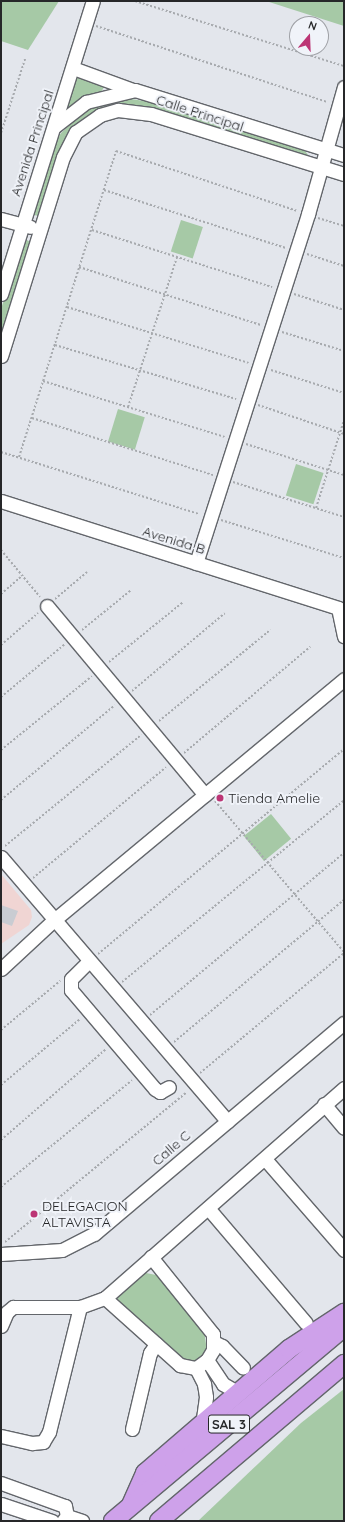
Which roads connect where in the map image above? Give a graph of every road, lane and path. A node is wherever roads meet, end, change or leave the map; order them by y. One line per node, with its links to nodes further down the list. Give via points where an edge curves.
1 (94, 1): 3 (street, Avenida Principal)
2 (135, 1): 5 (path)
3 (87, 23): 6 (street, Avenida Principal); 9 (path)
4 (25, 59): 11 (path)
5 (344, 66)
6 (73, 68): 8 (street, Calle Principal); 10 (street, Avenida Principal)
7 (344, 87): 9 (street)
8 (135, 90): 10 (street, via 86,102); 12 (street, Calle Principal)
9 (338, 106): 12 (street)
10 (54, 127): 19 (street, Avenida Principal)
11 (1, 134)
12 (326, 150): 13 (street, Calle Principal); 14 (street)
13 (344, 155)
14 (321, 166): 15 (street, Calle Principal); 17 (street); 21 (street, Calle Principal, via 132,109 106,114 76,132 63,157)
15 (344, 174)
16 (104, 190): 17 (path, via 116,151); 22 (path); 23 (path)
17 (308, 214): 20 (path); 23 (street)
18 (1, 219): 19 (street)
19 (23, 225): 21 (street); 28 (street, Avenida Principal)
20 (344, 226)
21 (40, 230): 36 (street)
22 (91, 230): 24 (path); 26 (path)
23 (296, 251): 25 (path); 27 (street)
24 (177, 257): 27 (path); 29 (path)
25 (344, 266)
26 (79, 267): 29 (path); 30 (path)
27 (283, 291): 31 (path); 32 (street)
28 (1, 294)
29 (165, 295): 32 (path); 33 (path)
30 (67, 307): 33 (path); 34 (path)
31 (344, 310)
32 (271, 329): 35 (path); 37 (street)
33 (152, 333): 37 (path); 38 (path)
34 (55, 345): 38 (path); 39 (path)
35 (344, 351)
36 (1, 356)
37 (259, 366): 40 (path); 41 (street)
38 (140, 370): 41 (path); 42 (path)
39 (43, 381): 42 (path); 43 (path)
40 (344, 392)
41 (248, 402): 45 (path); 47 (street)
42 (128, 407): 47 (path)
43 (32, 418): 49 (path); 52 (path)
44 (344, 420): 45 (path)
45 (340, 432): 46 (path); 50 (path)
46 (344, 434)
47 (235, 440): 50 (path); 52 (street)
48 (1, 452): 49 (path)
49 (19, 457): 55 (path)
50 (328, 470): 51 (path); 54 (path)
51 (344, 475)
52 (223, 478): 54 (path); 55 (street)
53 (1, 502): 59 (street, Avenida B)
54 (316, 508): 56 (path)
55 (211, 517): 58 (path); 59 (street)
56 (344, 517)
57 (1, 550): 60 (path)
58 (344, 558)
59 (196, 563): 63 (street, Avenida B)
60 (22, 576): 61 (path); 62 (path)
61 (1, 594)
62 (47, 606): 68 (street)
63 (341, 607): 66 (street)
64 (225, 613): 68 (path)
65 (270, 630): 69 (path)
66 (344, 636)
67 (344, 680): 71 (street)
68 (124, 697): 69 (street); 72 (path)
69 (150, 728): 71 (street); 75 (path)
70 (344, 749): 74 (path)
71 (206, 794): 74 (path); 81 (street)
72 (1, 800)
73 (344, 800): 78 (path)
74 (243, 834): 78 (path); 84 (path)
75 (1, 849)
76 (344, 853): 79 (path)
77 (1, 857): 81 (street)
78 (268, 862): 79 (path); 87 (path)
79 (294, 894): 82 (path); 89 (path)
80 (344, 900): 82 (path)
81 (54, 920): 84 (street); 85 (street)
82 (318, 922): 83 (path); 93 (path)
83 (344, 952): 95 (path)
84 (89, 961): 86 (street); 87 (street)
85 (1, 968)
86 (71, 979): 88 (street, via 71,990); 91 (path, via 62,980)
87 (114, 990): 89 (street)
88 (89, 1012): 92 (street); 96 (path)
89 (142, 1022): 93 (street)
90 (344, 1024): 100 (street, Calle C)
91 (1, 1030)
92 (115, 1042): 94 (street); 102 (path)
93 (165, 1049): 95 (street)
94 (140, 1072): 97 (street, via 160,1092); 104 (path)
95 (194, 1082): 100 (street); 106 (path)
96 (1, 1085)
97 (169, 1088)
98 (344, 1088): 99 (street)
99 (324, 1104): 101 (street); 103 (street)
100 (227, 1121): 108 (street, Calle C, via 119,1214 82,1242 62,1250)
101 (344, 1128)
102 (1, 1140)
103 (265, 1158): 105 (street); 107 (street)
104 (1, 1187)
105 (208, 1208): 109 (street); 113 (street)
106 (1, 1245)
107 (344, 1250)
108 (1, 1254)
109 (151, 1257): 110 (street); 116 (street, via 206,1321)
110 (105, 1298): 111 (street); 117 (street)
111 (80, 1307): 114 (street, via 13,1307 7,1312); 125 (street, via 49,1432 43,1442 32,1443)
112 (344, 1313): 122 (highway, via 289,1349)
113 (306, 1323)
114 (1, 1326)
115 (344, 1327): 128 (highway, SAL 3)
116 (214, 1342): 118 (street); 121 (street, via 222,1346)
117 (156, 1344): 120 (street, via 180,1365); 124 (street, via 150,1353)
118 (207, 1360): 120 (street); 122 (street, via 223,1384)
119 (344, 1364): 133 (highway, SAL 3)
120 (196, 1368): 123 (street, via 204,1384 206,1397)
121 (243, 1368)
122 (237, 1392): 123 (highway)
123 (202, 1424): 128 (highway, via 144,1473)
124 (132, 1429)
125 (1, 1436)
126 (1, 1483): 129 (street, via 65,1506)
127 (1, 1504): 130 (street)
128 (129, 1508): 132 (highway, SAL 3)
129 (65, 1518): 131 (street)
130 (52, 1521)
131 (82, 1521)
132 (113, 1521)
133 (159, 1521)

